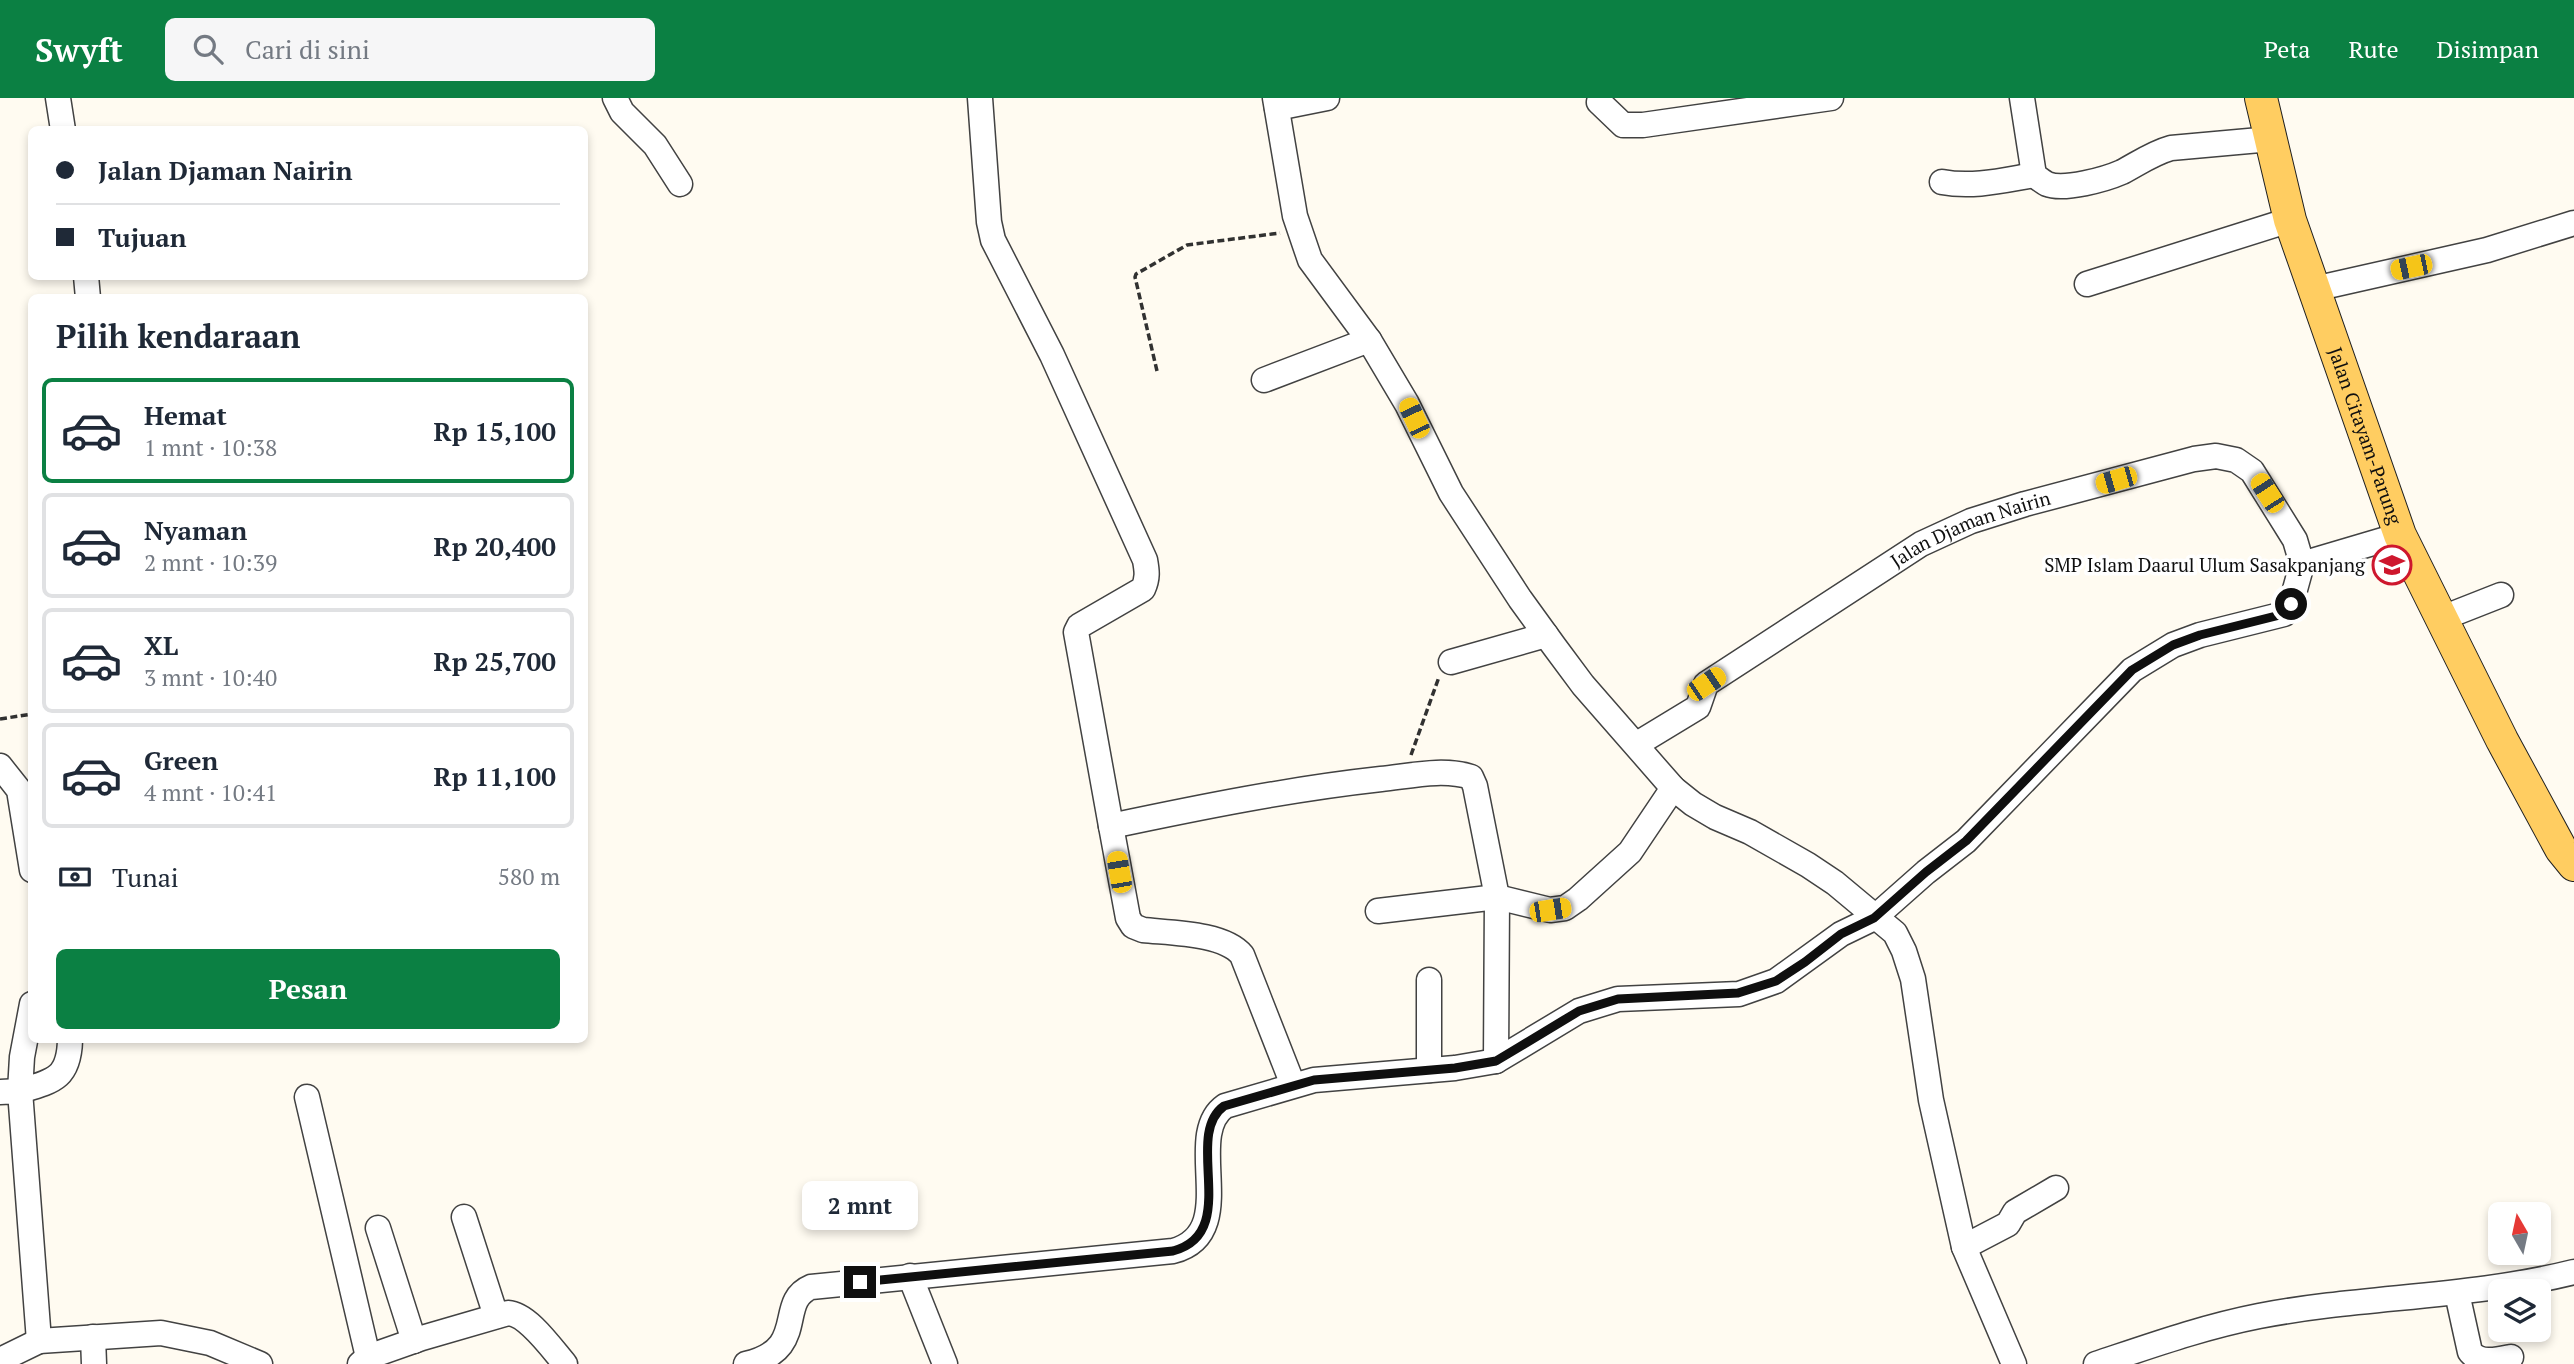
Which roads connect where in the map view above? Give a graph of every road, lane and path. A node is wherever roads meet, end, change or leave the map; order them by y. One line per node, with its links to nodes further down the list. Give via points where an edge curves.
1 (58, 98): 10 (street)
2 (615, 98): 14 (street, via 622,112 655,145)
3 (980, 98): 35 (street, via 993,240 1052,355 1147,570 1143,589 1087,620 1076,632)
4 (1327, 98): 9 (street)
5 (1831, 98): 8 (street, via 1643,125 1623,125)
6 (2022, 98): 12 (street)
7 (2261, 98): 11 (main road, Jalan Citayam-Parung)
8 (1597, 99)
9 (1276, 103): 17 (street)
10 (62, 126)
11 (2271, 139): 12 (street, via 2158,151 2120,173 2069,187 2047,184); 15 (main road, Jalan Citayam-Parung)
12 (2034, 175): 13 (street, via 1977,184)
13 (1942, 182)
14 (680, 184)
15 (2290, 220): 18 (street); 19 (main road, Jalan Citayam-Parung)
16 (2574, 223): 19 (street, via 2487,250)
17 (1299, 231): 20 (street, via 1310,260); 21 (path, via 1186,245 1136,274)
18 (2087, 285)
19 (2314, 289): 23 (main road, Jalan Citayam-Parung)
20 (1369, 340): 22 (street); 27 (street, via 1408,404 1451,493)
21 (1157, 371)
22 (1264, 380)
23 (2400, 535): 24 (street); 26 (main road, Jalan Citayam-Parung)
24 (2302, 564): 31 (street, Jalan Djaman Nairin, via 2281,515 2252,471 2236,460 2216,456 2138,473 1971,521 1921,544 1706,684 1698,707); 40 (street, via 2284,614 2200,635 2132,670 1989,820)
25 (2501, 594): 26 (street)
26 (2440, 619): 37 (main road, Jalan Citayam-Parung, via 2536,804)
27 (1546, 635): 28 (street); 31 (street, via 1583,685)
28 (1451, 662): 33 (path, via 1441,672)
29 (28, 716): 30 (path)
30 (0, 719)
31 (1637, 744): 34 (street)
32 (0, 766): 36 (street, via 19,790)
33 (1403, 776): 35 (street, via 1255,796); 38 (street, via 1458,773 1471,777)
34 (1674, 788): 38 (street, via 1630,852 1565,908 1550,910); 40 (street, via 1715,817 1808,865)
35 (1111, 825): 46 (street, via 1133,926 1221,940 1236,948)
36 (28, 845)
37 (2574, 866)
38 (1497, 897): 39 (street); 44 (street)
39 (1378, 911)
40 (1874, 918): 44 (street, via 1758,988 1728,995 1618,999 1599,1004 1579,1011); 52 (street, via 1895,933 1913,979 1931,1100)
41 (1429, 980): 45 (street)
42 (28, 1025): 47 (street)
43 (70, 1043): 47 (street, via 65,1070 51,1082)
44 (1496, 1061): 45 (street)
45 (1429, 1070): 46 (street)
46 (1293, 1085): 54 (street, via 1239,1100 1216,1112 1210,1127 1205,1222 1193,1244 1185,1248)
47 (10, 1091): 59 (street)
48 (307, 1097): 62 (street)
49 (2056, 1188): 52 (street, via 2015,1212 2008,1224)
50 (464, 1217): 56 (street)
51 (378, 1228): 58 (street)
52 (1964, 1247): 68 (street)
53 (2574, 1272): 55 (street)
54 (910, 1276): 66 (street, via 801,1292 778,1350); 67 (street)
55 (2457, 1293): 60 (street, via 2475,1358); 69 (street, via 2259,1316 2189,1332)
56 (496, 1316): 58 (street); 65 (street, via 515,1313)
57 (93, 1337): 59 (street); 63 (street); 64 (street, via 184,1336)
58 (414, 1340): 62 (street)
59 (39, 1341): 61 (street)
60 (2511, 1357)
61 (0, 1360)
62 (364, 1360)
63 (94, 1364)
64 (260, 1364)
65 (565, 1364)
66 (746, 1364)
67 (945, 1364)
68 (2014, 1364)
69 (2096, 1364)

